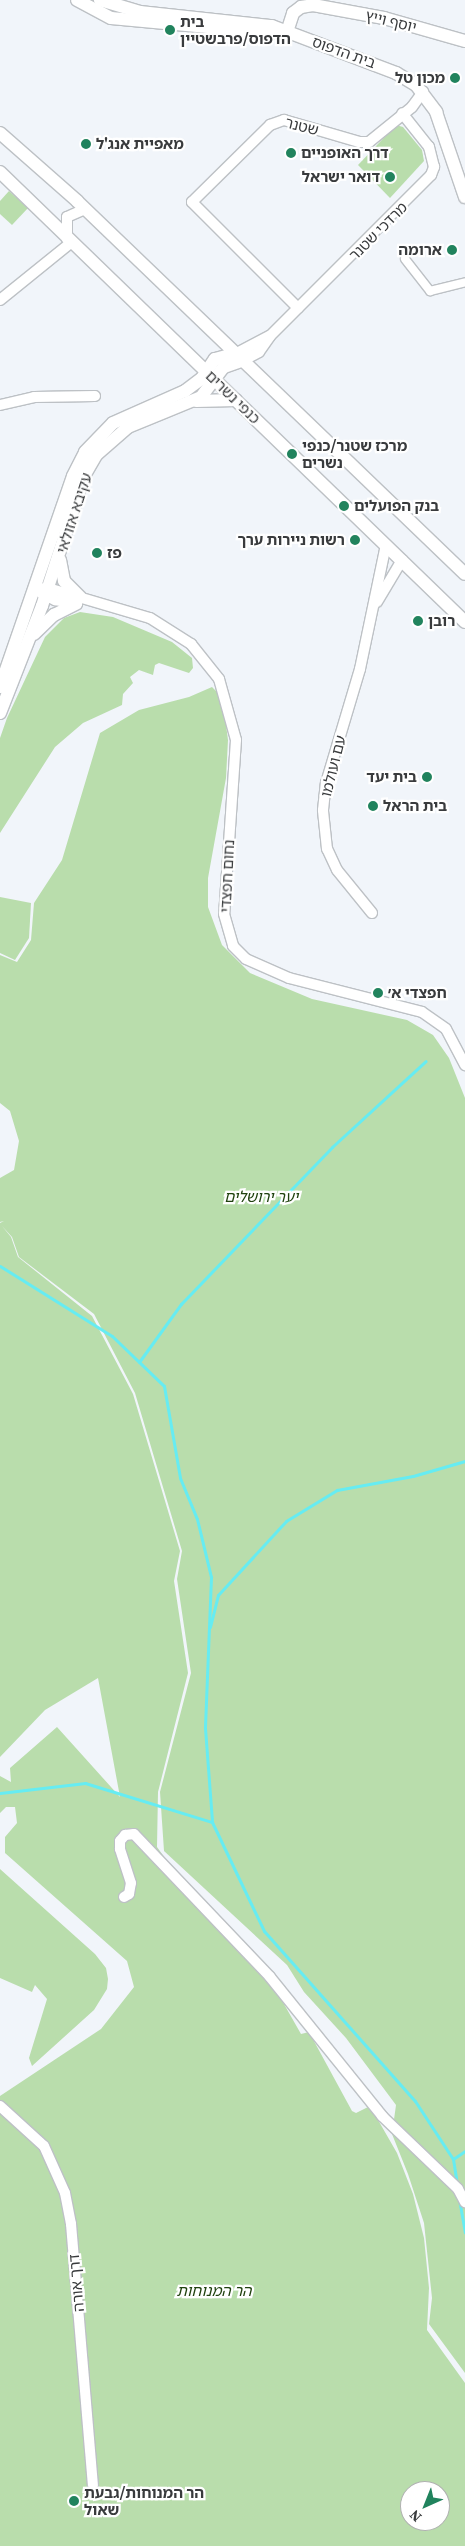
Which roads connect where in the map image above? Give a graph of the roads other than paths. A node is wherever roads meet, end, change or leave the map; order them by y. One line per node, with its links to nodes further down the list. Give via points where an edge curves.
1 (77, 0): 3 (street, בית הדפוס, via 111,18)
2 (100, 0): 3 (street, בית הדפוס, via 140,12 244,21)
3 (289, 33): 4 (street, יוסף וייץ, via 299,16 316,6 384,18); 5 (street, בית הדפוס, via 381,65 408,79)
4 (465, 41)
5 (423, 92): 6 (street, via 415,105); 9 (street, בית הדפוס, via 444,128)
6 (402, 113): 15 (street, מרדכי שטנר, via 429,147 434,168 431,176); 15 (street, שטנר, via 377,137 358,142 279,121 270,124 192,202)
7 (0, 133): 10 (street)
8 (0, 172): 11 (street, כנפי נשרים)
9 (465, 197)
10 (85, 209): 11 (street, via 67,217); 17 (street)
11 (68, 243): 14 (street); 16 (street, כנפי נשרים)
12 (405, 259): 13 (street, via 430,291)
13 (465, 282)
14 (0, 300)
15 (298, 308): 17 (street, מרדכי שטנר, via 270,336)
16 (188, 355): 18 (street, כנפי נשרים); 20 (street, via 192,375)
17 (240, 356): 18 (street, עקיבא אזולאי, via 215,359); 19 (street, עקיבא אזולאי); 28 (street)
18 (206, 371): 19 (street, כנפי נשרים); 20 (street, עקיבא אזולאי, via 200,381)
19 (215, 380): 22 (street, כנפי נשרים); 23 (street, עקיבא אזולאי, via 208,392)
20 (184, 391): 29 (street, עקיבא אזולאי, via 124,416 93,442 74,476)
21 (94, 396): 24 (street, via 34,396)
22 (236, 400): 23 (street); 25 (street, כנפי נשרים)
23 (193, 401): 26 (street, עקיבא אזולאי, via 128,427 99,451 84,476)
24 (0, 405)
25 (386, 546): 27 (street, כנפי נשרים); 32 (street, עם ועולמו)
26 (60, 555): 30 (street, עקיבא אזולאי); 31 (street, via 64,581)
27 (402, 560): 32 (street, עם ועולמו); 33 (street, כנפי נשרים)
28 (465, 574)
29 (35, 589): 30 (street, נחום חפצדי); 35 (street, עקיבא אזולאי)
30 (47, 592): 31 (street, נחום חפצדי); 34 (street, עקיבא אזולאי)
31 (78, 600): 34 (street, via 54,615); 38 (street, נחום חפצדי, via 150,618 180,635 201,654 219,679 236,747 224,914 232,946 246,959 289,978 422,1012 446,1029)
32 (374, 607): 37 (street, עם ועולמו, via 326,783 323,810 327,849 337,870)
33 (465, 622)
34 (29, 639): 36 (street, עקיבא אזולאי)
35 (0, 687)
36 (0, 713)
37 (372, 913)
38 (465, 1065)
39 (124, 1897): 41 (street, via 129,1894 131,1883 120,1841 125,1835 134,1834 270,1977 382,2116 458,2189)
40 (0, 2106): 42 (street, דרך אורה, via 44,2146 65,2193 71,2224)
41 (465, 2202)
42 (93, 2485)

